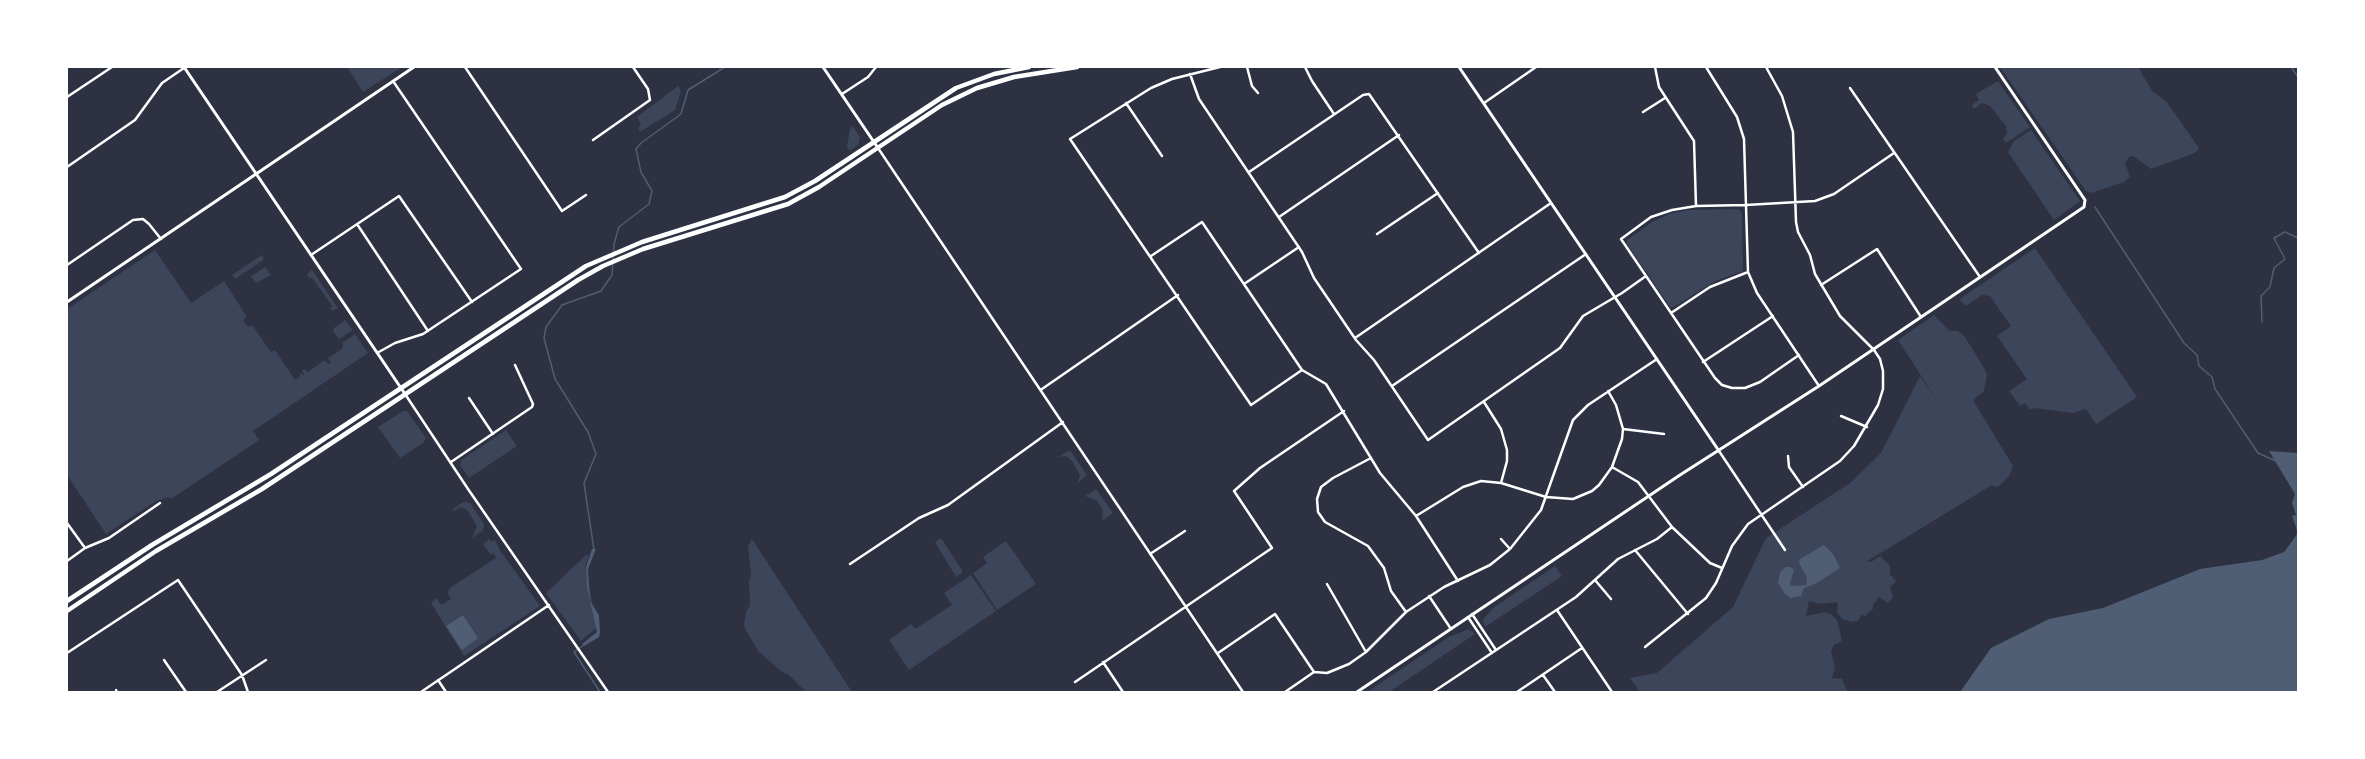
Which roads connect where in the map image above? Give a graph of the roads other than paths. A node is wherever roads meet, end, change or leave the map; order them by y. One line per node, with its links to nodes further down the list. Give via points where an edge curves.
1 (112, 67): 24 (street)
2 (414, 67): 20 (street)
3 (465, 67): 40 (street, via 562,211)
4 (633, 67): 31 (street, via 651,98)
5 (823, 67): 22 (street)
6 (876, 67): 22 (street, via 868,76)
7 (1029, 67): 32 (highway, via 994,74 956,88)
8 (1077, 67): 33 (highway, via 1014,77 978,88 942,105)
9 (1220, 67): 19 (street)
10 (1247, 67): 23 (street, via 1252,86)
11 (1305, 67): 29 (street)
12 (1459, 67): 27 (street)
13 (1536, 67): 27 (street)
14 (1655, 67): 25 (street, via 1655,77)
15 (1706, 67): 43 (street, via 1728,100 1741,128)
16 (1766, 67): 41 (street, via 1782,96 1793,132)
17 (1995, 67): 57 (street, via 2085,200 2084,207)
18 (184, 68): 36 (street, via 162,83 135,120); 38 (street)
19 (1190, 74): 26 (street, via 1151,88); 37 (street, via 1199,99)
20 (392, 81): 38 (street); 63 (street, via 520,269)
21 (1850, 88): 34 (street)
22 (842, 94): 32 (street)
23 (1258, 94)
24 (67, 98)
25 (1665, 98): 28 (street); 44 (street, via 1694,141)
26 (1126, 103): 35 (street); 53 (street, via 1070,139)
27 (1484, 103): 42 (street)
28 (1642, 112)
29 (1334, 114): 30 (street, via 1364,94 1369,94); 37 (street)
30 (1400, 135): 39 (street); 45 (street)
31 (593, 140)
32 (873, 142): 33 (street); 78 (highway, via 815,181 785,197 613,253 574,274)
33 (878, 148): 79 (street); 81 (highway, via 820,187 788,204 610,262 578,280)
34 (1894, 153): 41 (street, via 1834,194 1815,201); 57 (street)
35 (1162, 156)
36 (67, 167)
37 (1248, 172): 45 (street)
38 (256, 175): 48 (street); 52 (street)
39 (1438, 193): 47 (street); 50 (street)
40 (586, 195)
41 (1796, 202): 43 (street); 59 (street, via 1798,232)
42 (1551, 203): 50 (street); 51 (street)
43 (1746, 205): 44 (street); 55 (street)
44 (1696, 206): 56 (street, via 1652,217 1621,239)
45 (1279, 217): 49 (street)
46 (357, 224): 52 (street); 63 (street, via 399,196); 67 (street)
47 (1377, 234)
48 (161, 239): 54 (street, via 143,219 133,220); 62 (street)
49 (1298, 247): 58 (street); 68 (street, via 1314,278)
50 (1479, 253): 68 (street)
51 (1586, 254): 61 (street); 76 (street)
52 (311, 256): 70 (street)
53 (1151, 256): 58 (street, via 1202,222); 60 (street)
54 (67, 265)
55 (1748, 272): 64 (street, via 1710,287); 65 (street, via 1757,293)
56 (1646, 276): 61 (street); 64 (street)
57 (1980, 277): 66 (street)
58 (1244, 284): 75 (street)
59 (1821, 285): 66 (street, via 1877,248); 69 (street, via 1843,321)
60 (1178, 296): 75 (street, via 1251,405); 79 (street)
61 (1615, 298): 72 (street); 83 (street, via 1584,316 1560,348)
62 (67, 302)
63 (472, 302): 67 (street)
64 (1670, 313): 73 (street)
65 (1772, 316): 71 (street); 73 (street)
66 (1921, 317): 69 (street)
67 (428, 331): 70 (street, via 417,338 395,343)
68 (1355, 338): 76 (street)
69 (1874, 350): 77 (street); 87 (street, via 1882,365 1883,389)
70 (377, 353): 78 (street)
71 (1799, 355): 73 (street, via 1760,382 1745,388 1722,385); 77 (street)
72 (1657, 359): 80 (street); 91 (street)
73 (1704, 362)
74 (515, 365): 89 (street, via 533,404)
75 (1302, 370): 84 (street, via 1326,384)
76 (1392, 386): 83 (street, via 1428,440)
77 (1820, 386): 91 (street)
78 (401, 388): 81 (street); 120 (highway, via 258,482 146,549)
79 (1042, 389): 86 (street)
80 (1608, 391): 88 (street, via 1616,405); 99 (street, via 1573,420)
81 (405, 394): 94 (street); 124 (highway)
82 (469, 398): 89 (street)
83 (1484, 402): 96 (street, via 1501,429 1507,450)
84 (1344, 411): 93 (street); 122 (street, via 1260,468 1234,491 1272,548)
85 (1841, 416): 87 (street)
86 (1063, 422): 111 (street, via 1065,429); 113 (street, via 948,504 919,518)
87 (1866, 427): 97 (street, via 1854,446 1840,461)
88 (1623, 429): 90 (street); 95 (street)
89 (493, 434): 94 (street)
90 (1664, 434)
91 (1719, 451): 98 (street); 101 (street)
92 (1788, 456): 97 (street, via 1789,467)
93 (1371, 458): 102 (street, via 1380,473); 125 (street, via 1321,487 1317,499 1318,512 1325,522 1368,546 1377,556 1384,568 1391,592)
94 (451, 462): 121 (street)
95 (1612, 467): 98 (street, via 1632,477); 99 (street, via 1599,485 1583,496 1564,499)
96 (1501, 483): 99 (street); 102 (street, via 1481,481 1463,487)
97 (1803, 487): 101 (street)
98 (1649, 496): 104 (street); 126 (street)
99 (1546, 497): 108 (street, via 1533,523)
100 (160, 503): 107 (street, via 109,538)
101 (1761, 515): 110 (street); 114 (street, via 1748,524 1732,546)
102 (1416, 516): 115 (street)
103 (67, 523): 107 (street)
104 (1672, 527): 109 (street, via 1665,534); 114 (street, via 1710,563)
105 (1185, 531): 111 (street)
106 (1501, 539): 108 (street)
107 (85, 548): 112 (street)
108 (1510, 549): 115 (street, via 1490,565)
109 (1635, 550): 116 (street, via 1618,559); 127 (street)
110 (1785, 550)
111 (1150, 554): 122 (street)
112 (67, 561)
113 (850, 564)
114 (1722, 568): 127 (street, via 1712,591)
115 (1458, 580): 118 (street)
116 (1595, 580): 119 (street); 123 (street)
117 (1327, 584): 133 (street)
118 (1429, 596): 125 (street); 129 (street)
119 (1611, 599)
120 (67, 601)
121 (549, 605): 143 (street); 150 (street)
122 (1185, 606): 135 (street); 139 (street)
123 (1557, 610): 131 (street); 132 (street)
124 (67, 611)
125 (1406, 612): 133 (street)
126 (1472, 614): 128 (street); 132 (street)
127 (1688, 614): 130 (street)
128 (1468, 617): 129 (street); 136 (street)
129 (1452, 629): 154 (street)
130 (1645, 647)
131 (1582, 648): 142 (street); 158 (street)
132 (1496, 650): 136 (street)
133 (1366, 652): 140 (street, via 1340,668 1327,673)
134 (67, 653): 141 (street, via 178,580)
135 (1218, 653): 140 (street, via 1275,614); 152 (street)
136 (1492, 653): 155 (street)
137 (164, 660): 145 (street)
138 (266, 660): 141 (street)
139 (1103, 662): 144 (street); 151 (street)
140 (1314, 672): 153 (street)
141 (242, 675): 146 (street); 147 (street)
142 (1543, 675): 156 (street); 157 (street)
143 (438, 680): 148 (street); 149 (street)
144 (1075, 682)
145 (186, 692)
146 (217, 692)
147 (248, 692)
148 (421, 692)
149 (446, 692)
150 (608, 692)
151 (1123, 692)
152 (1243, 692)
153 (1284, 692)
154 (1357, 692)
155 (1433, 692)
156 (1517, 692)
157 (1555, 692)
158 (1612, 692)

